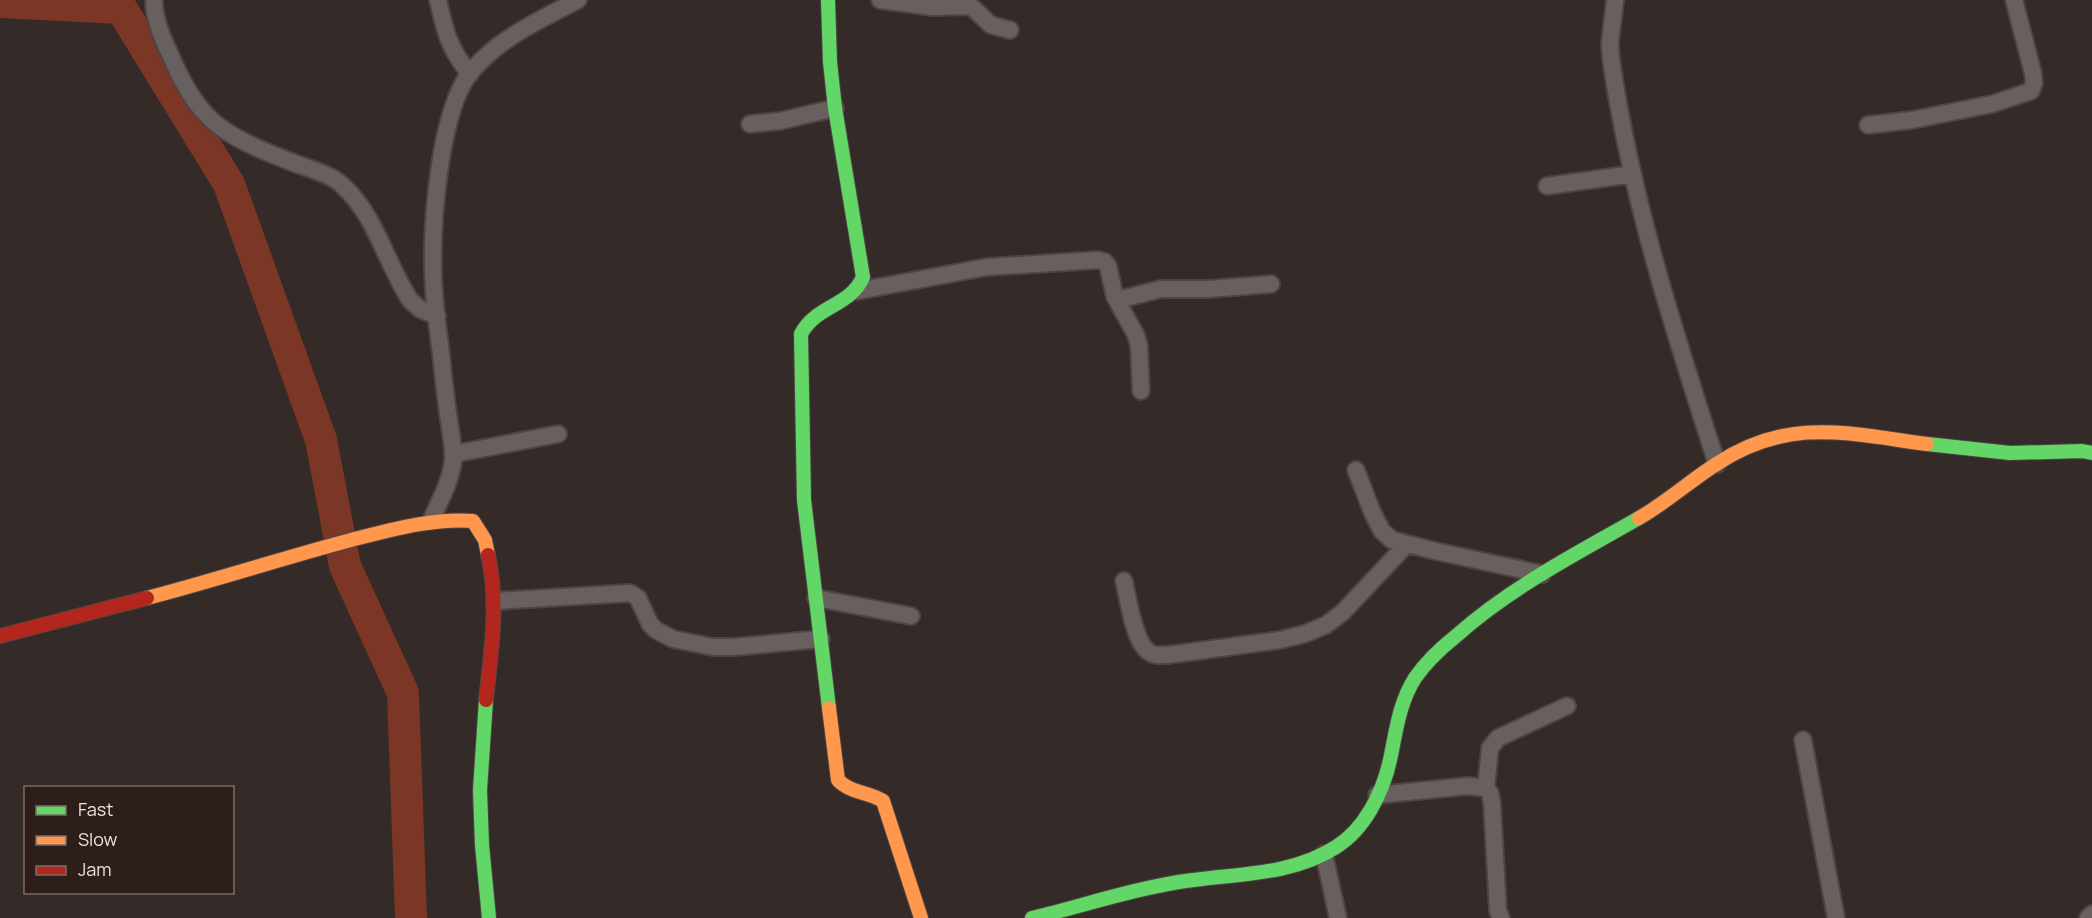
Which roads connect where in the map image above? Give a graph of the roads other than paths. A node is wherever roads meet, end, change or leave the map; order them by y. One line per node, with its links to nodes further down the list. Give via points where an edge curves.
1 (154, 0): 18 (street, via 158,27 174,64 186,88 213,122 226,132 341,183 371,223 410,300)
2 (438, 0): 9 (street, via 450,47)
3 (578, 0): 9 (street, via 513,35)
4 (828, 0): 10 (street)
5 (880, 0): 8 (street, via 968,6 991,25)
6 (1615, 0): 13 (street, via 1611,58)
7 (2014, 0): 12 (street, via 2033,73 2031,91 1982,106)
8 (1010, 30)
9 (470, 74): 18 (street, via 452,111 439,176 433,238)
10 (835, 108): 11 (street); 16 (street, via 862,269)
11 (750, 124)
12 (1868, 125)
13 (1632, 174): 14 (street); 23 (street, via 1670,318)
14 (1546, 186)
15 (1271, 284): 17 (street, via 1161,289)
16 (857, 291): 17 (street, via 987,267 1098,260 1108,266); 29 (street, via 808,320 801,334 804,500)
17 (1117, 300): 19 (street, via 1136,335)
18 (437, 316): 22 (street)
19 (1142, 391)
20 (558, 434): 22 (street)
21 (2092, 453): 23 (street, via 2000,452 1845,431 1808,432 1744,448)
22 (453, 454): 25 (street, via 447,485)
23 (1717, 464): 27 (street, via 1644,516)
24 (1356, 470): 26 (street, via 1382,531)
25 (431, 521): 30 (street, via 464,518 476,524 490,558); 32 (street)
26 (1406, 545): 27 (street); 28 (street, via 1326,625 1280,640 1167,655 1148,652 1142,644)
27 (1542, 573): 37 (street, via 1445,645 1417,675 1403,700)
28 (1124, 581)
29 (816, 598): 31 (street); 33 (street)
30 (495, 601): 33 (street, via 630,592 638,598 650,624 673,639 733,647); 40 (street, via 480,774)
31 (911, 616)
32 (0, 636)
33 (821, 639): 41 (street, via 838,780 847,788 883,801)
34 (1567, 706): 36 (street, via 1498,738 1490,748)
35 (1803, 740): 45 (street)
36 (1486, 788): 37 (street, via 1468,786); 44 (street, via 1492,803)
37 (1377, 795): 38 (street, via 1353,833)
38 (1324, 854): 42 (street, via 1281,869 1173,883); 43 (street)
39 (2092, 914): 46 (street)
40 (489, 918)
41 (921, 918)
42 (1032, 918)
43 (1338, 918)
44 (1501, 918)
45 (1836, 918)
46 (2088, 918)

